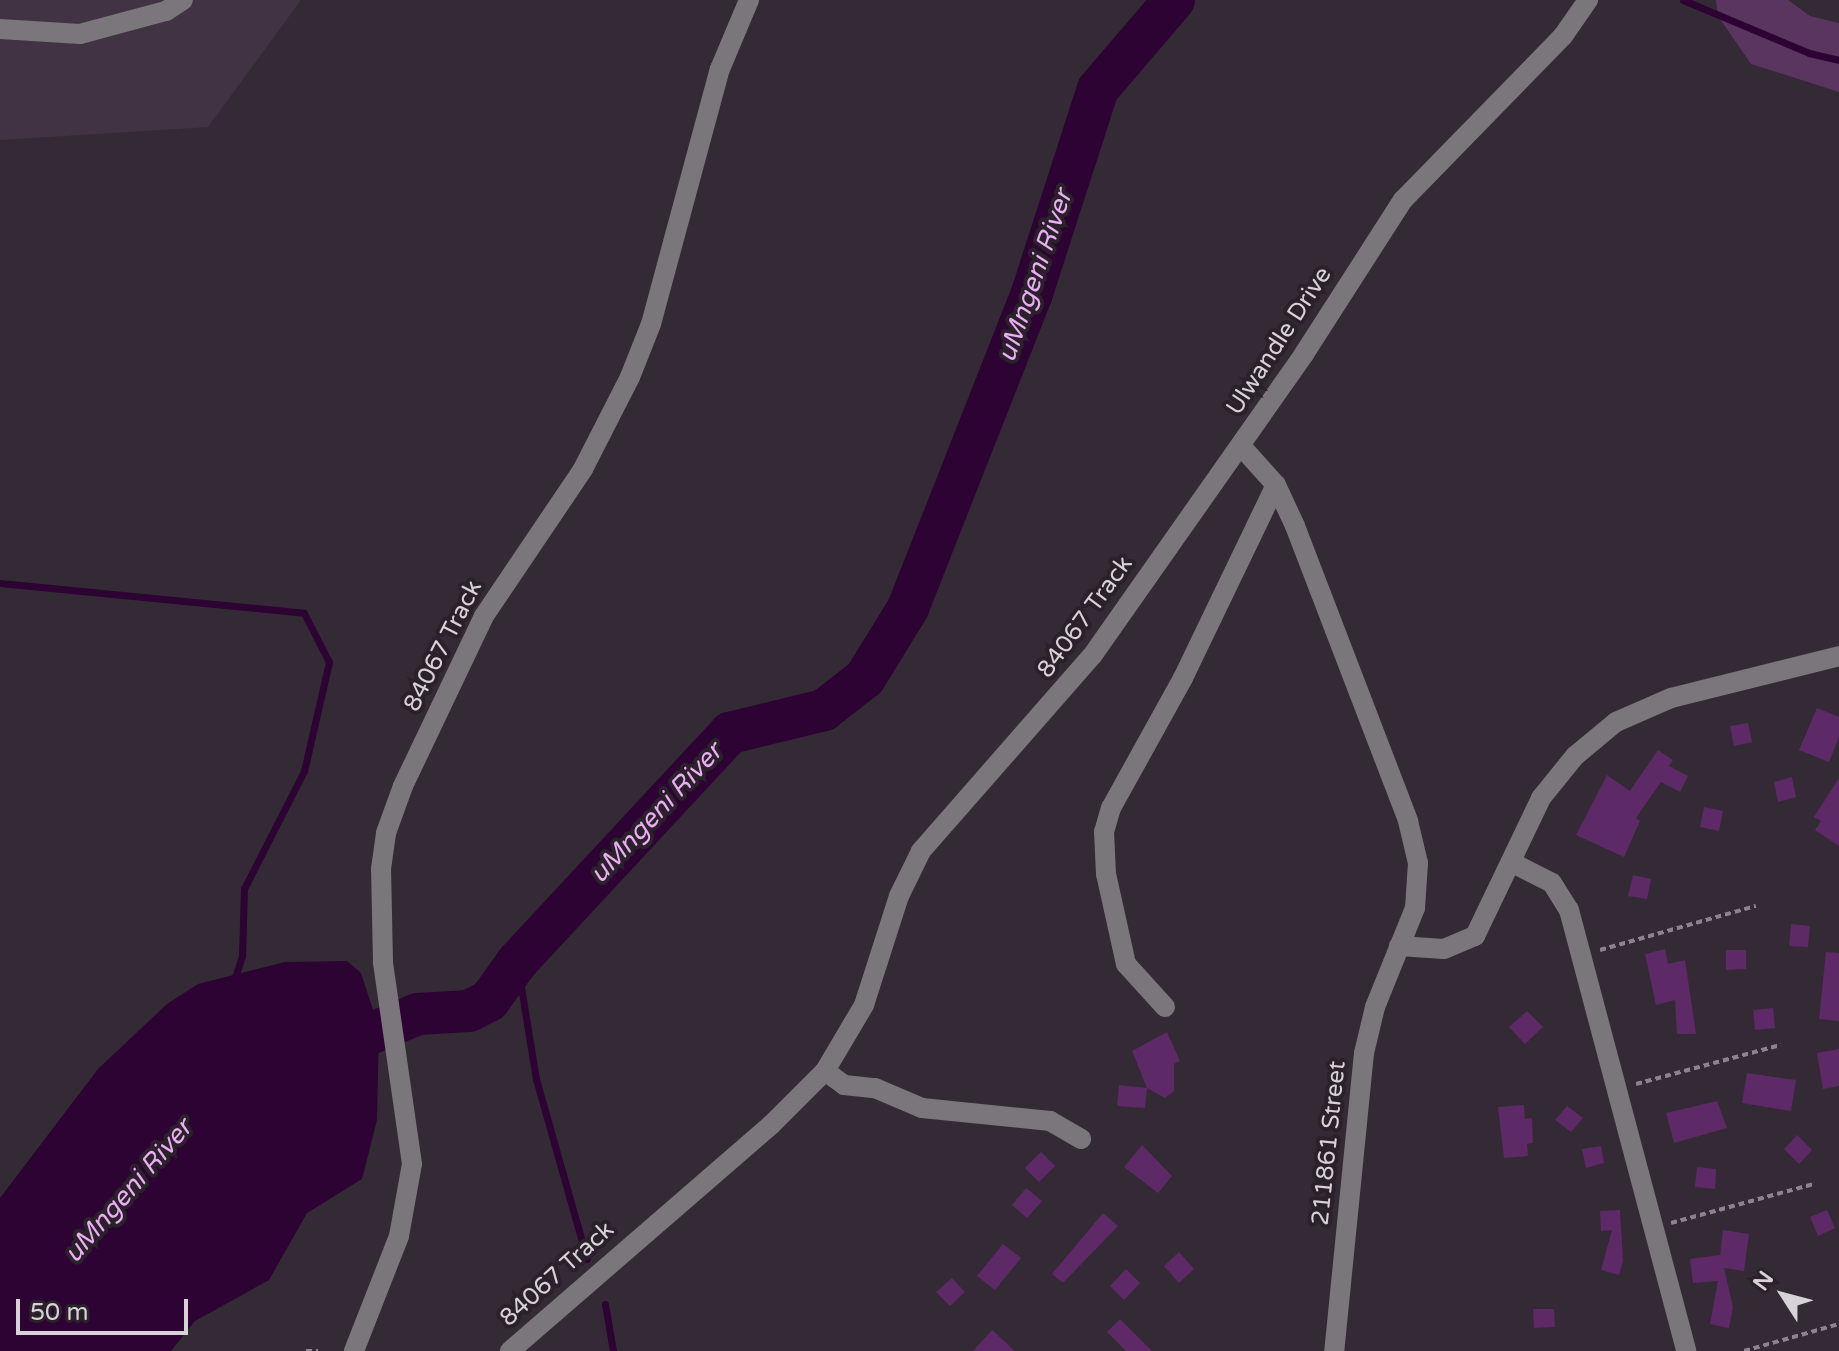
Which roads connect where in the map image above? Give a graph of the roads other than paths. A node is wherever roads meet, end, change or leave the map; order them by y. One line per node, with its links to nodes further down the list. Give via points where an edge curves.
1 (183, 0): 4 (street, via 166,11 80,34)
2 (749, 0): 13 (street, 84067 Track, via 720,69 651,324 630,377 583,469 484,616 386,833 381,869 383,962 412,1164 399,1236)
3 (1588, 0): 5 (street, Ulwandle Drive, via 1563,36 1403,200)
4 (0, 29)
5 (1241, 446): 6 (street, Ulwandle Drive); 11 (street, 84067 Track, via 1077,676 921,851 899,896 864,1005)
6 (1276, 485): 9 (street, Ulwandle Drive, via 1415,844 1419,888); 10 (street, via 1183,678 1115,800 1104,832 1106,874 1126,964)
7 (1839, 656): 8 (street, via 1671,698 1616,722 1575,756 1541,798)
8 (1511, 862): 9 (street, via 1475,936 1444,949); 16 (street, via 1536,872 1564,897)
9 (1399, 946): 15 (street, 211861 Street, via 1364,1053)
10 (1165, 1007)
11 (825, 1071): 12 (street, via 844,1085 875,1088 922,1108 1050,1121); 14 (street, 84067 Track, via 771,1125)
12 (1081, 1139)
13 (354, 1351)
14 (510, 1351)
15 (1334, 1351)
16 (1686, 1351)

